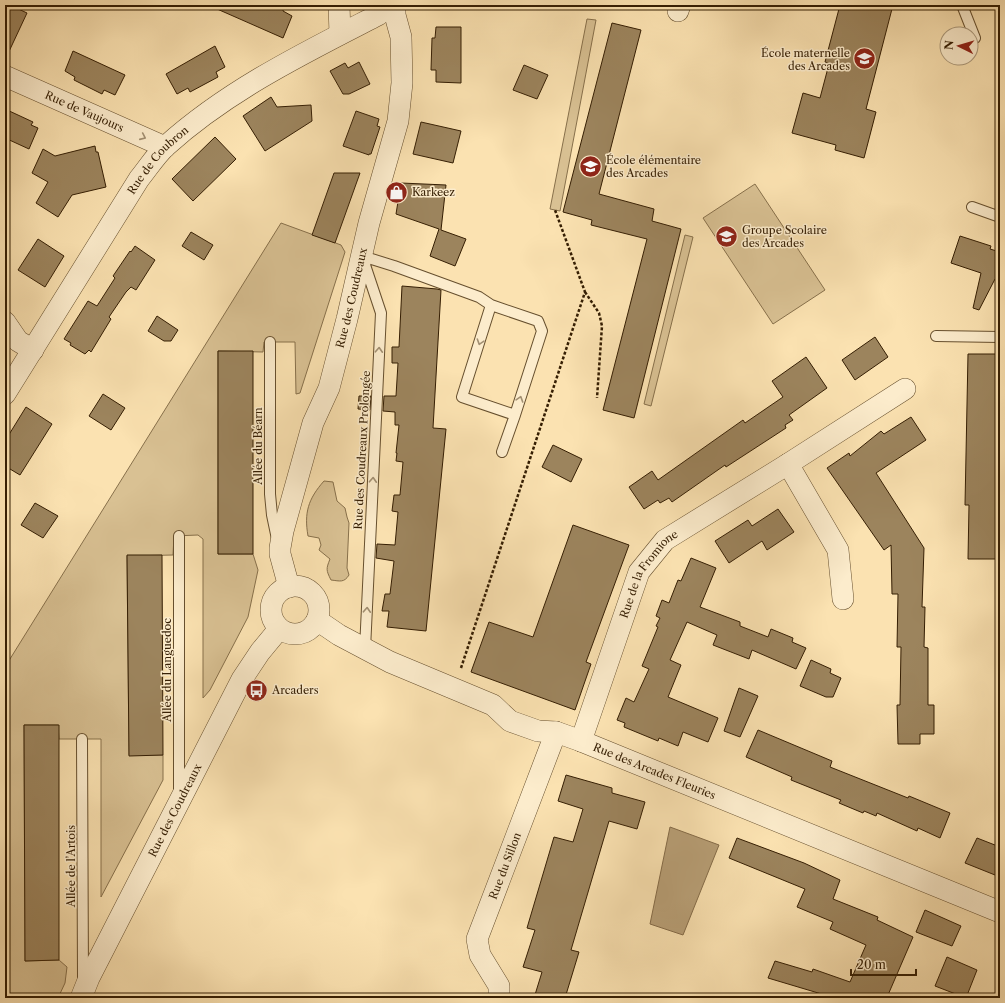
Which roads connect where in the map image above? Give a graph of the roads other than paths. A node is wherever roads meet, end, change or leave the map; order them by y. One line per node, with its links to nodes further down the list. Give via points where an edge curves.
1 (339, 5): 6 (street)
2 (388, 5): 6 (street, Rue de Coubron, via 378,15)
3 (394, 5): 11 (street, Rue des Coudreaux, via 401,37 402,83 398,121)
4 (962, 5): 5 (lane)
5 (970, 26)
6 (340, 34): 8 (street, Rue de Coubron, via 246,86 201,117)
7 (5, 76): 8 (street, Rue de Vaujours, one-way to 8)
8 (165, 147): 17 (street, Rue de Coubron, via 139,179)
9 (972, 207): 10 (lane)
10 (1000, 217)
11 (362, 256): 12 (lane, via 480,296); 24 (street, Rue des Coudreaux, via 329,388 313,423); 29 (lane, Rue des Coudreaux Prolongée, one-way to 11, via 381,313)
12 (491, 305): 20 (lane, one-way to 12, via 542,331 538,321); 20 (lane, one-way to 20, via 462,397)
13 (5, 322): 17 (street, via 18,341)
14 (936, 336): 15 (lane)
15 (1000, 337)
16 (270, 342): 24 (lane, Allée du Béarn, via 270,494 274,531)
17 (33, 350): 19 (street, Rue de Coubron)
18 (905, 389): 22 (street, Rue de la Fromione)
19 (5, 394)
20 (515, 415): 21 (lane)
21 (502, 452)
22 (788, 464): 26 (street, via 838,550); 32 (street, Rue de la Fromione, via 665,540 639,572)
23 (179, 536): 33 (lane, Allée du Languedoc)
24 (280, 548): 25 (street, Rue des Coudreaux)
25 (288, 587): 27 (street, via 304,588 316,598 319,612); 28 (street, via 277,595 271,609 274,623)
26 (843, 599)
27 (317, 620): 28 (street, via 308,631 300,634); 29 (street, Rue des Arcades Fleuries)
28 (279, 629): 33 (street, Rue des Coudreaux, via 242,679)
29 (365, 649): 30 (street, Rue des Arcades Fleuries, via 493,705 510,721 538,731)
30 (556, 732): 32 (street, Rue des Arcades Fleuries); 36 (street, Rue du Sillon, via 477,939 480,954 499,986)
31 (82, 739): 35 (lane, Allée de l'Artois)
32 (581, 741): 34 (street, Rue des Arcades Fleuries)
33 (178, 803): 35 (street, Rue des Coudreaux)
34 (1000, 912)
35 (82, 996)
36 (499, 998)

